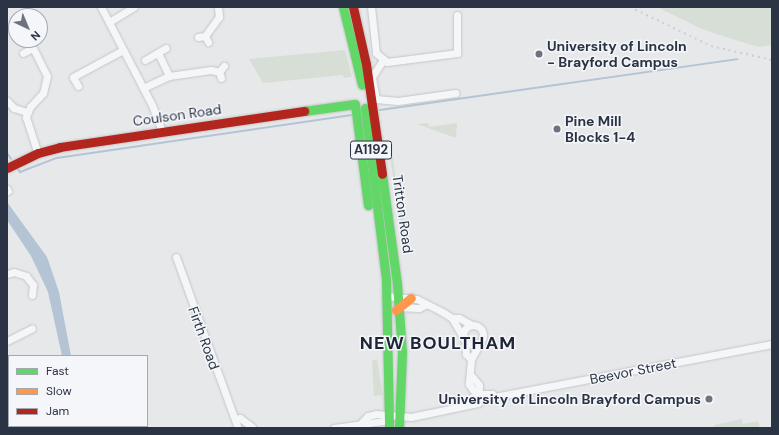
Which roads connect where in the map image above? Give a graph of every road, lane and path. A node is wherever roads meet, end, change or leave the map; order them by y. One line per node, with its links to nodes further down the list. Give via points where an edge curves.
1 (100, 7): 8 (street)
2 (134, 7): 8 (street)
3 (218, 7): 9 (street, via 218,17)
4 (344, 7): 33 (main road, Tritton Road / A1192, via 363,94 379,203)
5 (353, 7): 18 (main road, Tritton Road / A1192)
6 (371, 7): 15 (street)
7 (457, 15): 17 (street, via 458,53 387,62)
8 (108, 22): 12 (street)
9 (204, 38)
10 (33, 48): 13 (street); 25 (street, via 44,69 47,82 43,93)
11 (166, 48): 14 (street)
12 (123, 50): 21 (street, via 73,77); 22 (street)
13 (23, 53)
14 (158, 53): 16 (street); 20 (street)
15 (376, 53): 17 (street); 18 (street)
16 (145, 60)
17 (383, 60): 23 (street, via 372,78 376,99 398,102)
18 (366, 64): 34 (main road, Tritton Road / A1192, via 390,223)
19 (221, 72): 20 (street, via 211,70)
20 (169, 76): 22 (street)
21 (78, 86)
22 (143, 88): 26 (street)
23 (455, 93)
24 (7, 101): 25 (street, via 14,108)
25 (27, 112): 27 (street, via 27,124)
26 (162, 131): 27 (main road, Coulson Road); 29 (main road, Coulson Road, via 355,104)
27 (38, 152): 28 (main road, Coulson Road)
28 (7, 168)
29 (368, 205)
30 (176, 257): 51 (street, Firth Road)
31 (7, 274): 32 (street, via 14,272 26,276 33,285)
32 (32, 295)
33 (386, 296): 34 (street); 37 (main road, Tritton Road / A1192)
34 (398, 296): 35 (street); 38 (main road, Tritton Road / A1192)
35 (411, 298): 36 (street); 38 (main road)
36 (425, 304): 38 (street, via 419,308); 39 (street)
37 (386, 307): 38 (street); 47 (main road, Tritton Road / A1192)
38 (399, 307): 47 (main road, via 393,316); 50 (main road, Tritton Road / A1192, via 402,352)
39 (452, 318): 40 (street, via 459,318); 42 (street)
40 (472, 325): 42 (street, via 464,330); 44 (street, via 479,326 483,332)
41 (32, 328): 43 (street)
42 (464, 339): 44 (street, via 470,345); 46 (street, via 466,354)
43 (7, 341)
44 (480, 343): 46 (street)
45 (772, 344): 48 (street, Beevor Street, via 487,400)
46 (471, 359): 48 (street, via 471,375 479,385)
47 (388, 374): 49 (main road, Tritton Road / A1192)
48 (481, 394): 50 (street, via 478,403)
49 (389, 416): 50 (street); 54 (street, via 383,421); 55 (main road, Tritton Road / A1192)
50 (400, 418): 56 (main road, Tritton Road / A1192)
51 (235, 419): 52 (street, Firth Road); 53 (street, via 240,418)
52 (238, 428)
53 (252, 428)
54 (334, 428)
55 (389, 428)
56 (399, 428)

